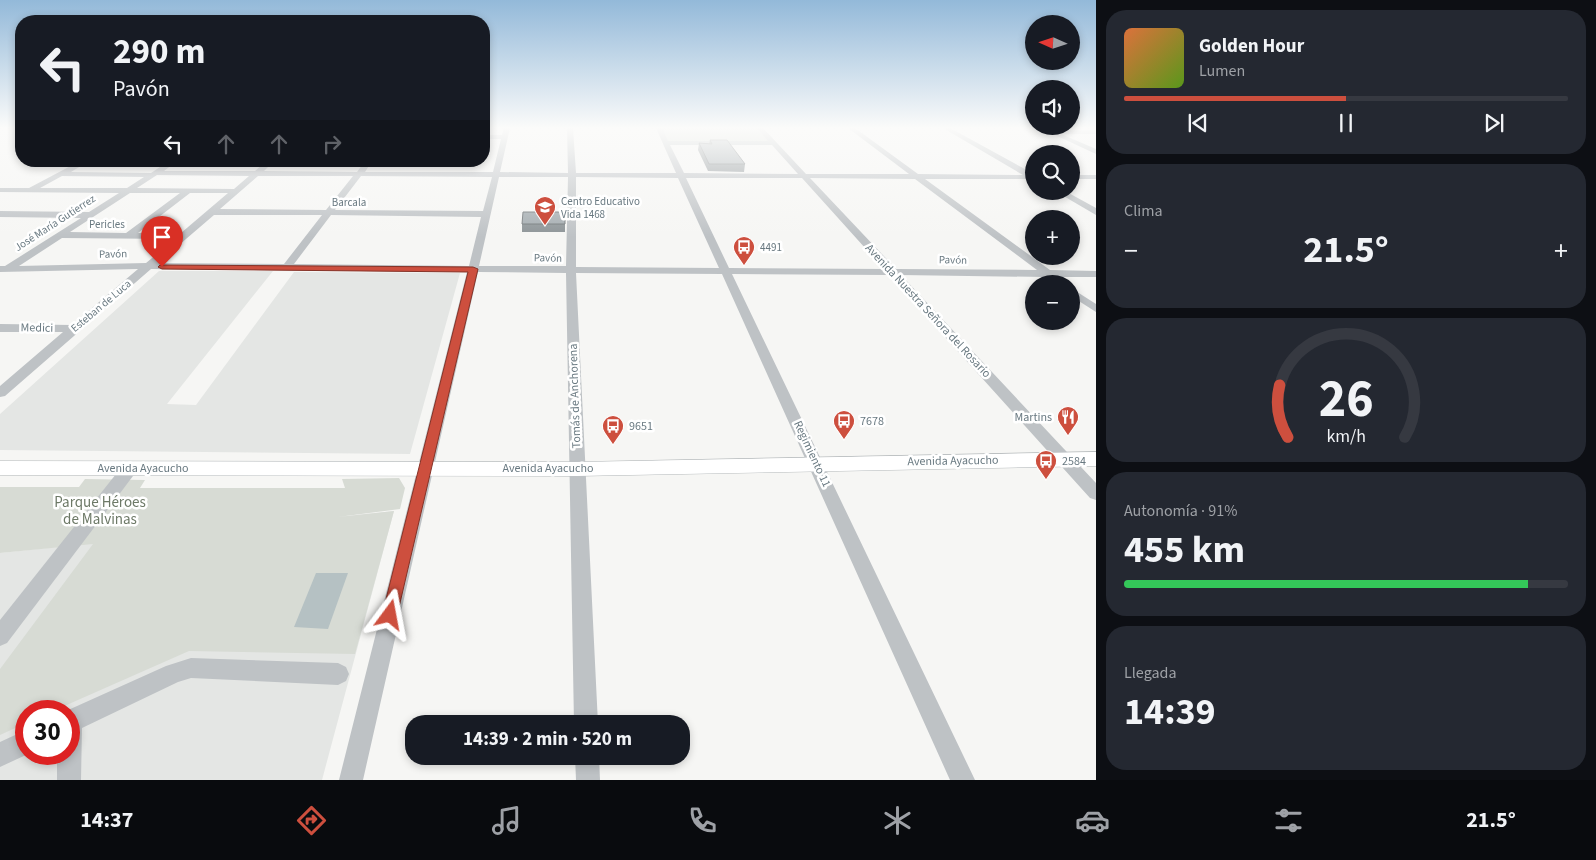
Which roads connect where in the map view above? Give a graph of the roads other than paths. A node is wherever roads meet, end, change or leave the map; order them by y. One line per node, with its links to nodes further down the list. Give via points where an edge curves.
1 (498, 164): 16 (street)
2 (572, 164): 17 (street, Tomás de Anchorena)
3 (676, 164): 18 (street, Regimiento 11)
4 (793, 164): 19 (street, Avenida Nuestra Señora del Rosario)
5 (901, 164): 20 (street)
6 (1011, 164): 11 (street)
7 (74, 167): 13 (street)
8 (165, 167): 14 (street, José María Gutierrez)
9 (264, 167): 12 (street, Esteban de Luca)
10 (365, 167): 15 (street)
11 (1025, 172)
12 (257, 173): 14 (street); 15 (street); 28 (street, Esteban de Luca)
13 (60, 174): 14 (street); 24 (street)
14 (155, 174): 26 (street, José María Gutierrez)
15 (360, 174): 16 (street, via 429,171); 32 (street)
16 (496, 174): 17 (street); 34 (street)
17 (572, 175): 18 (street); 43 (street, Tomás de Anchorena)
18 (681, 175): 19 (street); 44 (street, Regimiento 11)
19 (804, 176): 20 (street); 45 (street, Avenida Nuestra Señora del Rosario)
20 (917, 176): 21 (street); 46 (street)
21 (1025, 177)
22 (1080, 177): 23 (street)
23 (1096, 177)
24 (30, 190): 25 (street); 26 (street)
25 (1, 191)
26 (128, 191): 27 (street); 35 (street, José María Gutierrez)
27 (188, 191): 28 (street); 37 (street)
28 (236, 192): 30 (street, Esteban de Luca)
29 (1075, 200): 31 (street)
30 (212, 212): 32 (street, Barcala); 38 (street, Esteban de Luca)
31 (1096, 212)
32 (329, 213): 34 (street, Barcala); 40 (street)
33 (0, 214): 35 (street)
34 (487, 214): 41 (street)
35 (90, 215): 36 (street, José María Gutierrez)
36 (59, 235): 37 (street, Pericles); 42 (street, José María Gutierrez)
37 (129, 235): 38 (street, Pericles)
38 (184, 236): 39 (street, Esteban de Luca)
39 (148, 266): 40 (street, Pavón); 42 (street, Pavón); 51 (street, Esteban de Luca)
40 (287, 268): 41 (street, Pavón)
41 (473, 269): 43 (street, Pavón); 58 (street)
42 (2, 270)
43 (571, 271): 44 (street, Pavón); 59 (street, Tomás de Anchorena)
44 (728, 271): 45 (street, Pavón); 55 (street, Regimiento 11)
45 (893, 272): 46 (street, Pavón); 54 (street, Avenida Nuestra Señora del Rosario)
46 (1048, 274): 47 (street, Pavón)
47 (1096, 274)
48 (1080, 296): 49 (street)
49 (1096, 308)
50 (0, 328): 51 (street, Medici)
51 (75, 329): 52 (street, Esteban de Luca)
52 (0, 393)
53 (1096, 458): 54 (main road, Avenida Ayacucho)
54 (1064, 459): 55 (main road, Avenida Ayacucho); 60 (street, Avenida Nuestra Señora del Rosario)
55 (816, 464): 59 (main road, Avenida Ayacucho); 72 (street, Regimiento 11)
56 (0, 468): 57 (main road, Avenida Ayacucho)
57 (130, 468): 58 (main road, Avenida Ayacucho); 61 (street)
58 (425, 468): 59 (main road, Avenida Ayacucho); 70 (street)
59 (577, 469): 63 (street, Tomás de Anchorena)
60 (1096, 494)
61 (0, 636)
62 (338, 674): 64 (street, via 191,668)
63 (586, 715)
64 (80, 717)
65 (15, 748): 66 (street)
66 (0, 755)
67 (69, 765): 69 (street)
68 (587, 765): 71 (street)
69 (69, 780)
70 (351, 780)
71 (588, 780)
72 (963, 780)

